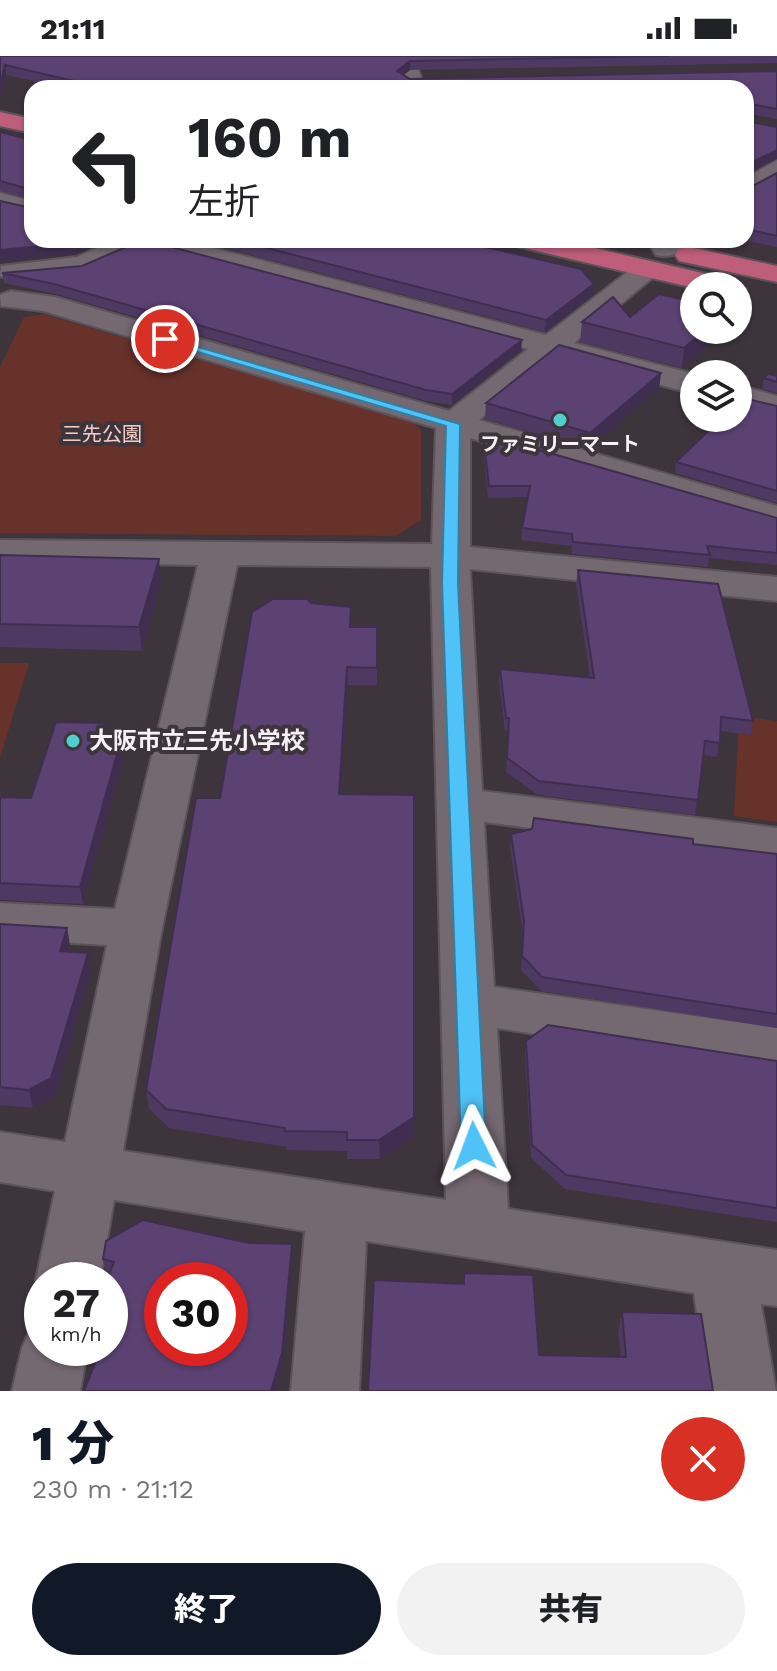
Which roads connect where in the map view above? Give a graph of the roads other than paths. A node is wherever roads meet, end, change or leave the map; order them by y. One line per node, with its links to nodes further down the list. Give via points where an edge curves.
1 (403, 56): 3 (street)
2 (439, 78): 4 (street)
3 (411, 80)
4 (428, 80)
5 (0, 100): 6 (highway)
6 (24, 106)
7 (0, 119): 8 (highway)
8 (24, 124)
9 (754, 162): 10 (street)
10 (777, 167): 11 (street)
11 (754, 194)
12 (118, 248): 19 (street)
13 (182, 248): 21 (street)
14 (611, 248): 15 (highway)
15 (664, 253): 16 (highway); 17 (highway); 21 (street)
16 (697, 272)
17 (777, 274)
18 (752, 293): 20 (highway)
19 (6, 299): 25 (street, via 45,303)
20 (777, 299)
21 (551, 347): 22 (street); 25 (street)
22 (680, 380)
23 (752, 399): 24 (street)
24 (777, 406)
25 (453, 424): 26 (street); 29 (street)
26 (777, 518)
27 (0, 551): 28 (street)
28 (220, 554): 29 (street); 34 (street)
29 (449, 556): 30 (street); 31 (street)
30 (777, 589)
31 (458, 803): 32 (street); 35 (street)
32 (777, 844)
33 (0, 921): 34 (street)
34 (136, 928): 38 (street)
35 (466, 1003): 36 (street); 40 (street)
36 (777, 1050)
37 (0, 1157): 38 (street)
38 (91, 1168): 39 (street); 41 (street)
39 (337, 1211): 40 (street); 45 (street)
40 (478, 1232): 42 (street)
41 (72, 1262)
42 (750, 1274): 46 (street)
43 (51, 1366): 44 (street)
44 (46, 1391)
45 (325, 1391)
46 (742, 1391)

